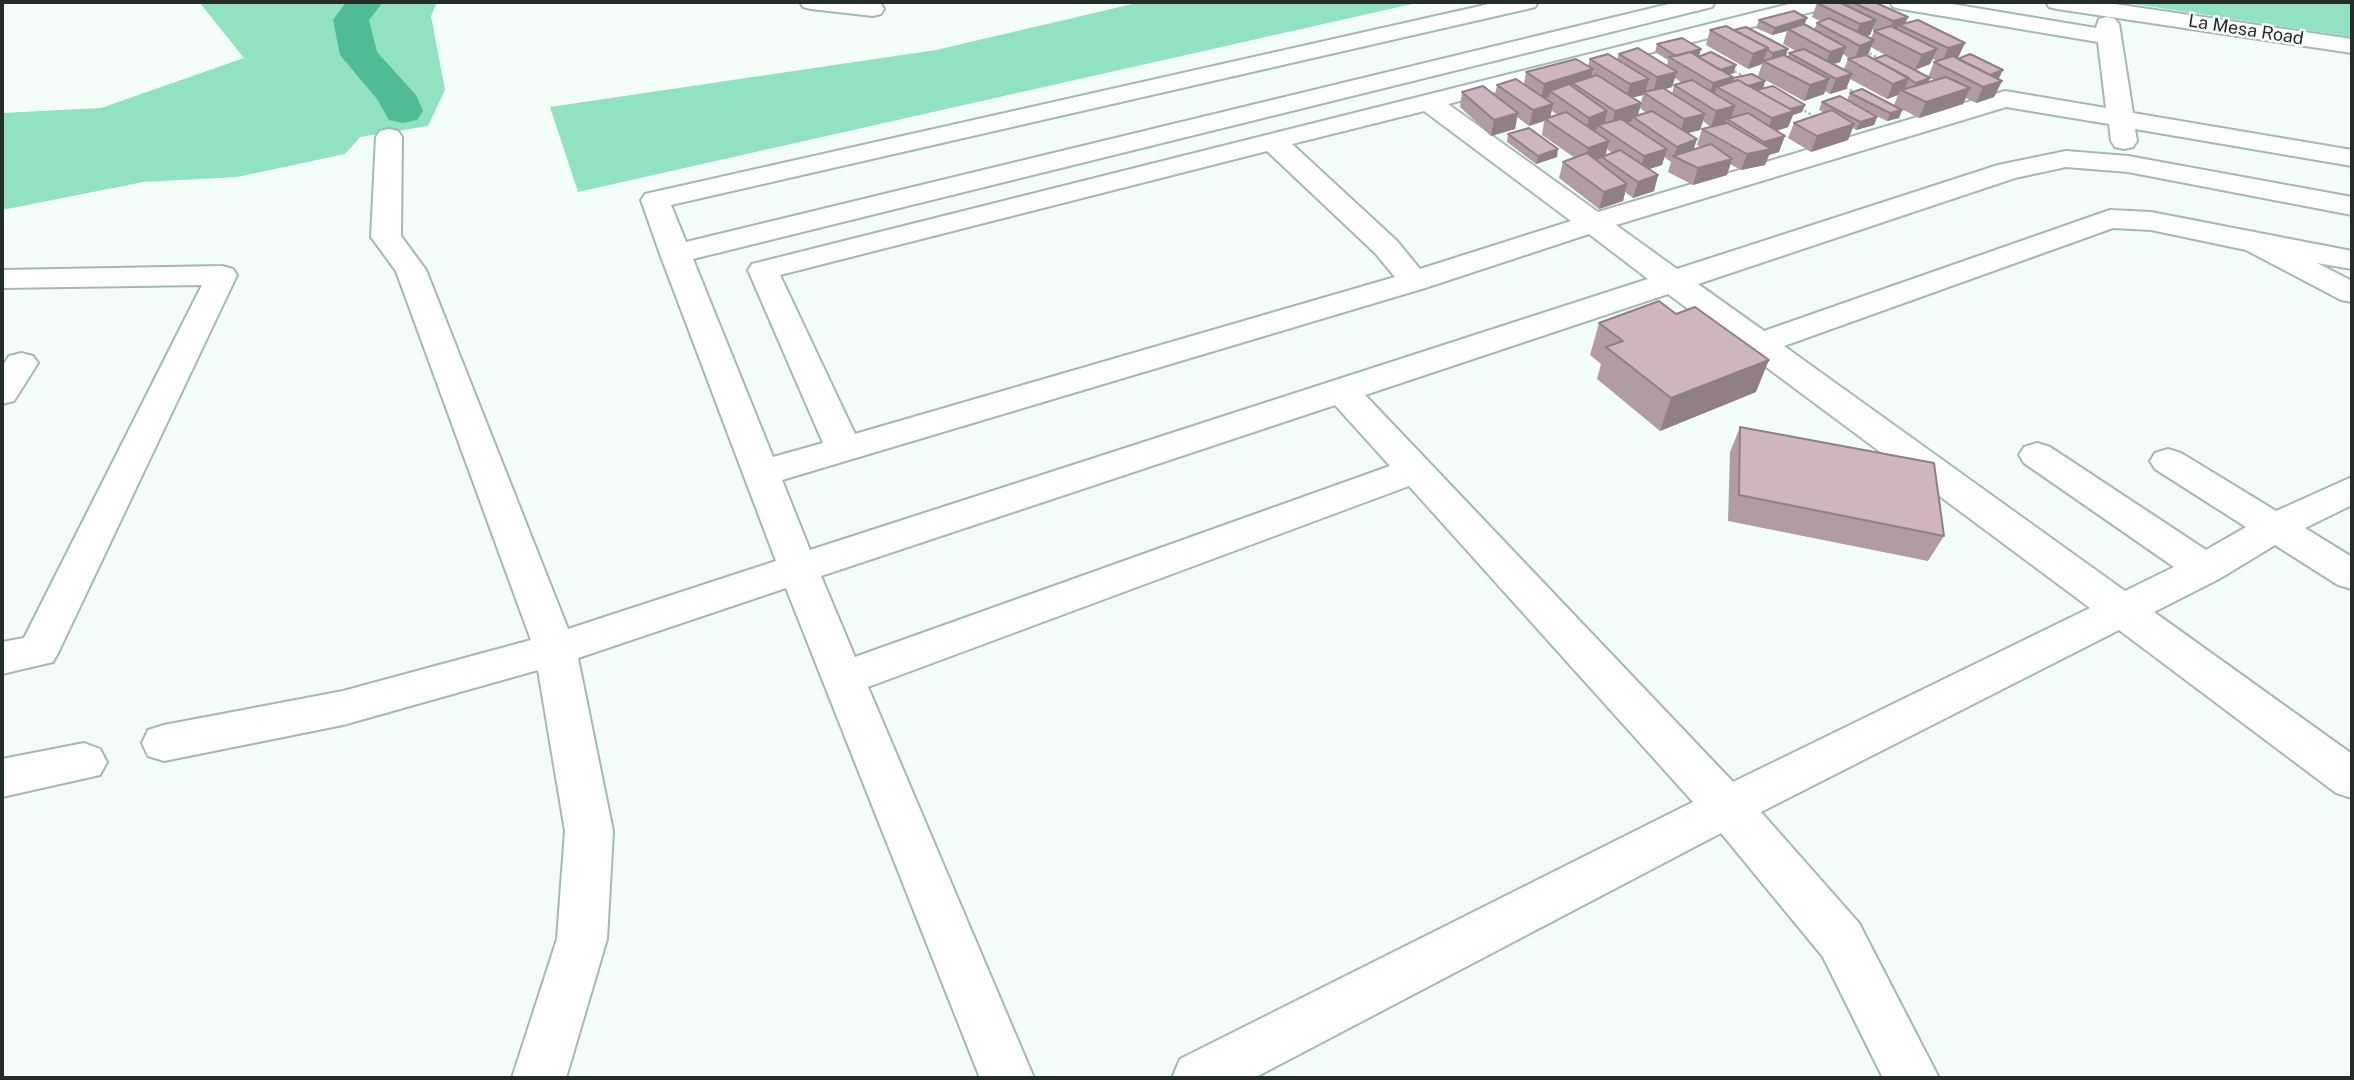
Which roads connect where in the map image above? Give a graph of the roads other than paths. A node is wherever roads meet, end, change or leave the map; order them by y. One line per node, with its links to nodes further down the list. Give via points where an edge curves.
1 (811, 2): 7 (street)
2 (1527, 2): 10 (street)
3 (1704, 2): 13 (street)
4 (1823, 2): 15 (street)
5 (1901, 2): 17 (street, via 2108,30)
6 (2057, 2): 11 (street, La Mesa Road)
7 (873, 9)
8 (1878, 14): 9 (street)
9 (1903, 26)
10 (1345, 42): 13 (street); 16 (street)
11 (2352, 46)
12 (2003, 74): 14 (street, via 2015,79)
13 (1393, 78): 21 (street)
14 (2024, 100): 17 (street); 24 (street, via 2005,99)
15 (1426, 101): 19 (street); 24 (street)
16 (1030, 114): 21 (street); 26 (street, via 655,200)
17 (2121, 117): 20 (street); 22 (street)
18 (389, 137): 47 (street, via 386,237 411,270)
19 (1271, 141): 29 (street, via 1368,229); 36 (street, via 763,270)
20 (2352, 158)
21 (1065, 159): 26 (street)
22 (2128, 164): 23 (street); 30 (street, via 2066,159 2008,171)
23 (2352, 206)
24 (1593, 223): 29 (street); 30 (street)
25 (2255, 243): 27 (street); 31 (street); 32 (street, via 2151,221 2110,219)
26 (675, 254): 40 (street)
27 (2352, 260)
28 (2, 279): 48 (street, via 222,275 38,651)
29 (1414, 281): 36 (street)
30 (1674, 281): 32 (street); 34 (street)
31 (2352, 293)
32 (1759, 344): 46 (street)
33 (2, 363): 35 (street, via 21,363)
34 (1341, 390): 39 (street); 44 (street)
35 (2, 393)
36 (844, 449): 40 (street)
37 (2037, 455): 43 (street)
38 (2168, 461): 42 (street)
39 (1415, 470): 49 (street); 54 (street)
40 (762, 473): 44 (street)
41 (2350, 494): 42 (street)
42 (2277, 526): 43 (street); 45 (street)
43 (2205, 569): 46 (street)
44 (799, 571): 47 (street); 49 (street)
45 (2352, 575)
46 (2122, 610): 53 (street); 54 (street)
47 (555, 649): 50 (street, via 343,708); 55 (street, via 589,831 582,939)
48 (2, 657)
49 (843, 679): 56 (street)
50 (164, 743)
51 (84, 762): 52 (street)
52 (2, 778)
53 (2352, 779)
54 (1727, 807): 57 (street); 58 (street, via 1841,940)
55 (539, 1078)
56 (1007, 1078)
57 (1199, 1078)
58 (1912, 1078)

